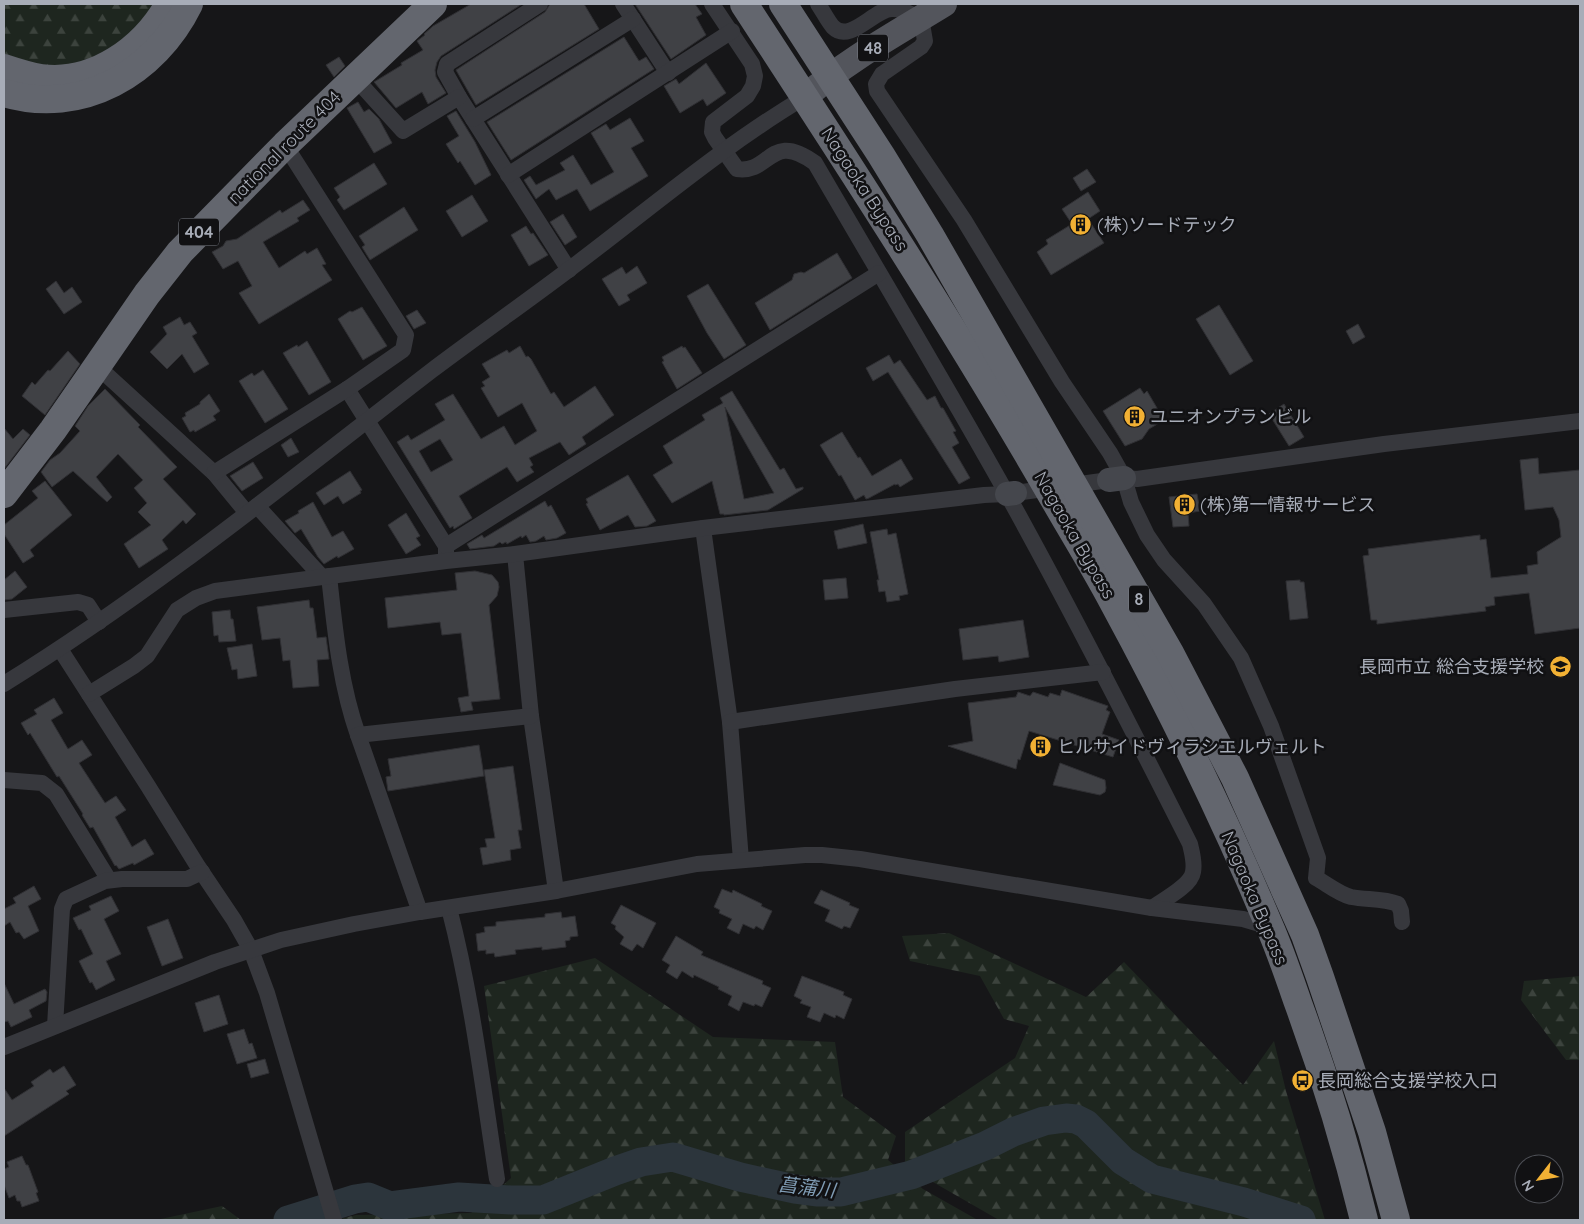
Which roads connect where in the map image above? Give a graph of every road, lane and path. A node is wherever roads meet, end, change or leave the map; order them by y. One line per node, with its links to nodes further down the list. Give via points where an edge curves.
1 (169, 4): 14 (highway, via 139,43 125,55 93,71 50,78)
2 (189, 4): 18 (highway, via 174,32 162,46 148,60 114,83 69,97 29,98)
3 (433, 4): 17 (highway, national route 404 / 404)
4 (540, 4): 20 (street, via 447,64 445,72)
5 (623, 4): 12 (street)
6 (712, 4): 13 (street)
7 (744, 4): 19 (highway, Nagaoka Bypass / 8)
8 (783, 4): 16 (highway, Nagaoka Bypass / 8)
9 (818, 4): 11 (street, via 833,27 843,31 855,29 893,8)
10 (944, 4): 11 (main road, 48)
11 (921, 18): 16 (main road, 48); 32 (street, via 925,41 922,47 882,74 877,91 964,220 1062,382 1110,453)
12 (632, 19): 15 (street); 21 (street)
13 (732, 31): 15 (street); 23 (street, via 752,64 755,76 747,96 713,122 712,132)
14 (4, 68)
15 (668, 73): 24 (street)
16 (829, 76): 19 (main road, 48); 65 (highway, Nagaoka Bypass / 8, via 934,243 1160,636 1235,778 1305,935 1372,1132)
17 (355, 78): 20 (street, via 403,131); 22 (highway, national route 404 / 404)
18 (4, 93)
19 (805, 96): 23 (street); 58 (highway, Nagaoka Bypass / 8, via 968,354 1112,599 1187,744)
20 (459, 97): 21 (street)
21 (473, 119): 24 (street)
22 (285, 145): 27 (highway, national route 404 / 404, via 180,252 146,294); 28 (street, via 406,335 403,350)
23 (725, 151): 25 (street); 26 (street, via 737,169 753,168 776,152 785,150 803,155 815,163)
24 (508, 175): 25 (street)
25 (568, 270): 30 (street)
26 (879, 273): 33 (street); 37 (street)
27 (97, 366): 31 (street); 34 (highway, national route 404 / 404)
28 (347, 389): 30 (street); 31 (street)
29 (1580, 421): 32 (street)
30 (367, 422): 35 (street); 37 (street)
31 (214, 473): 35 (street)
32 (1116, 479): 33 (street); 57 (street, via 1147,536 1204,604 1241,658 1271,726 1318,858 1316,878 1352,897 1398,904)
33 (1011, 493): 36 (street); 43 (street)
34 (4, 494)
35 (252, 510): 39 (street); 41 (street)
36 (703, 528): 38 (street); 47 (street)
37 (446, 553): 38 (street); 39 (street)
38 (516, 554): 46 (street)
39 (325, 576): 45 (street, via 215,591 196,598 176,610 147,656); 48 (street, via 342,678)
40 (4, 610): 41 (street, via 78,602 88,605)
41 (99, 622): 42 (street)
42 (60, 649): 44 (street); 45 (street)
43 (1103, 672): 47 (street, via 955,689); 55 (street, via 1190,844 1194,860 1193,874 1188,882)
44 (4, 684)
45 (89, 694): 51 (street)
46 (531, 716): 48 (street); 53 (street)
47 (730, 722): 50 (street)
48 (358, 736): 56 (street)
49 (4, 780): 52 (street, via 42,783 56,794)
50 (742, 860): 53 (street, via 697,864); 55 (street, via 805,855 860,858)
51 (202, 872): 52 (street, via 187,879); 59 (street)
52 (109, 880): 60 (street, via 72,896 62,909)
53 (556, 891): 54 (street)
54 (449, 908): 56 (street); 62 (street)
55 (1152, 908): 58 (street, via 1243,919)
56 (420, 912): 59 (street, via 299,936)
57 (1402, 922)
58 (1270, 927): 64 (highway, Nagaoka Bypass / 8, via 1318,1058 1347,1150)
59 (251, 950): 60 (street); 63 (street, via 267,993)
60 (55, 1026): 61 (street)
61 (4, 1047)
62 (497, 1179)
63 (334, 1220)
64 (1364, 1220)
65 (1396, 1220)

